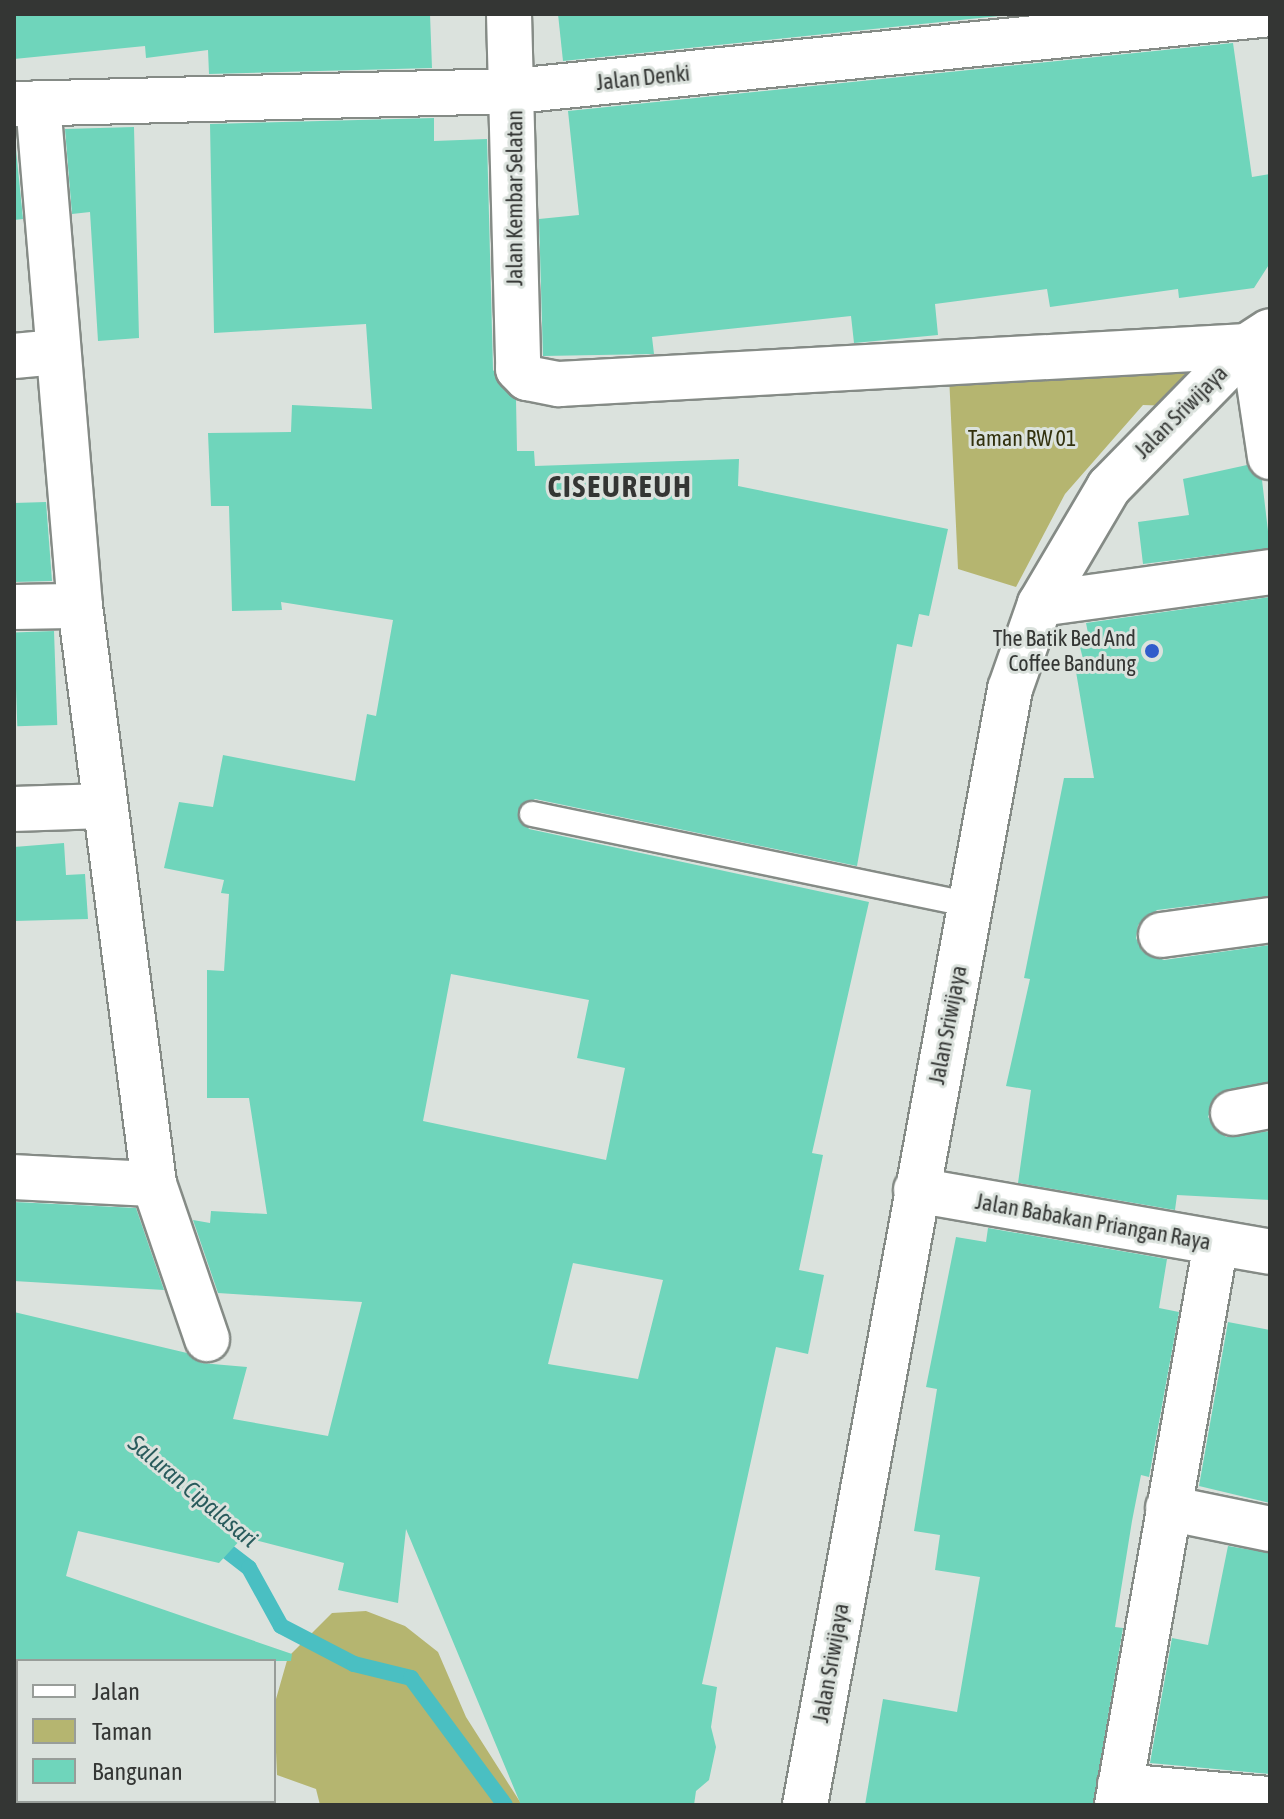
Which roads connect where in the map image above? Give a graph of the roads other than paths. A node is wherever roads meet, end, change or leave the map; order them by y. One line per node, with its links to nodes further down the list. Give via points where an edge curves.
1 (509, 14): 3 (street, Jalan Kembar Selatan)
2 (1270, 14): 3 (street, Jalan Denki)
3 (515, 91): 4 (street, Jalan Denki); 6 (street, Jalan Kembar Selatan, via 514,277 518,369 527,378 559,384)
4 (26, 104): 5 (street)
5 (57, 352): 7 (street); 11 (street)
6 (1261, 354): 8 (street); 10 (street, Jalan Sriwijaya, via 1109,487)
7 (14, 356)
8 (1270, 457)
9 (1270, 572): 10 (street)
10 (1040, 604): 16 (street, Jalan Sriwijaya, via 1010,689)
11 (80, 606): 12 (street); 13 (street)
12 (14, 607)
13 (105, 806): 14 (street); 20 (street)
14 (14, 809)
15 (532, 814): 16 (lane)
16 (972, 905): 21 (street, Jalan Sriwijaya)
17 (1270, 920): 18 (street)
18 (1161, 935)
19 (14, 1177): 20 (street)
20 (154, 1184): 24 (street)
21 (916, 1190): 22 (street, Jalan Babakan Priangan Raya); 29 (street, Jalan Sriwijaya)
22 (1216, 1243): 23 (street, Jalan Babakan Priangan Raya); 25 (street)
23 (1270, 1252)
24 (207, 1339)
25 (1168, 1508): 26 (street); 27 (street)
26 (1270, 1529)
27 (1119, 1796): 28 (street, via 1194,1788)
28 (1270, 1799)
29 (805, 1805)

